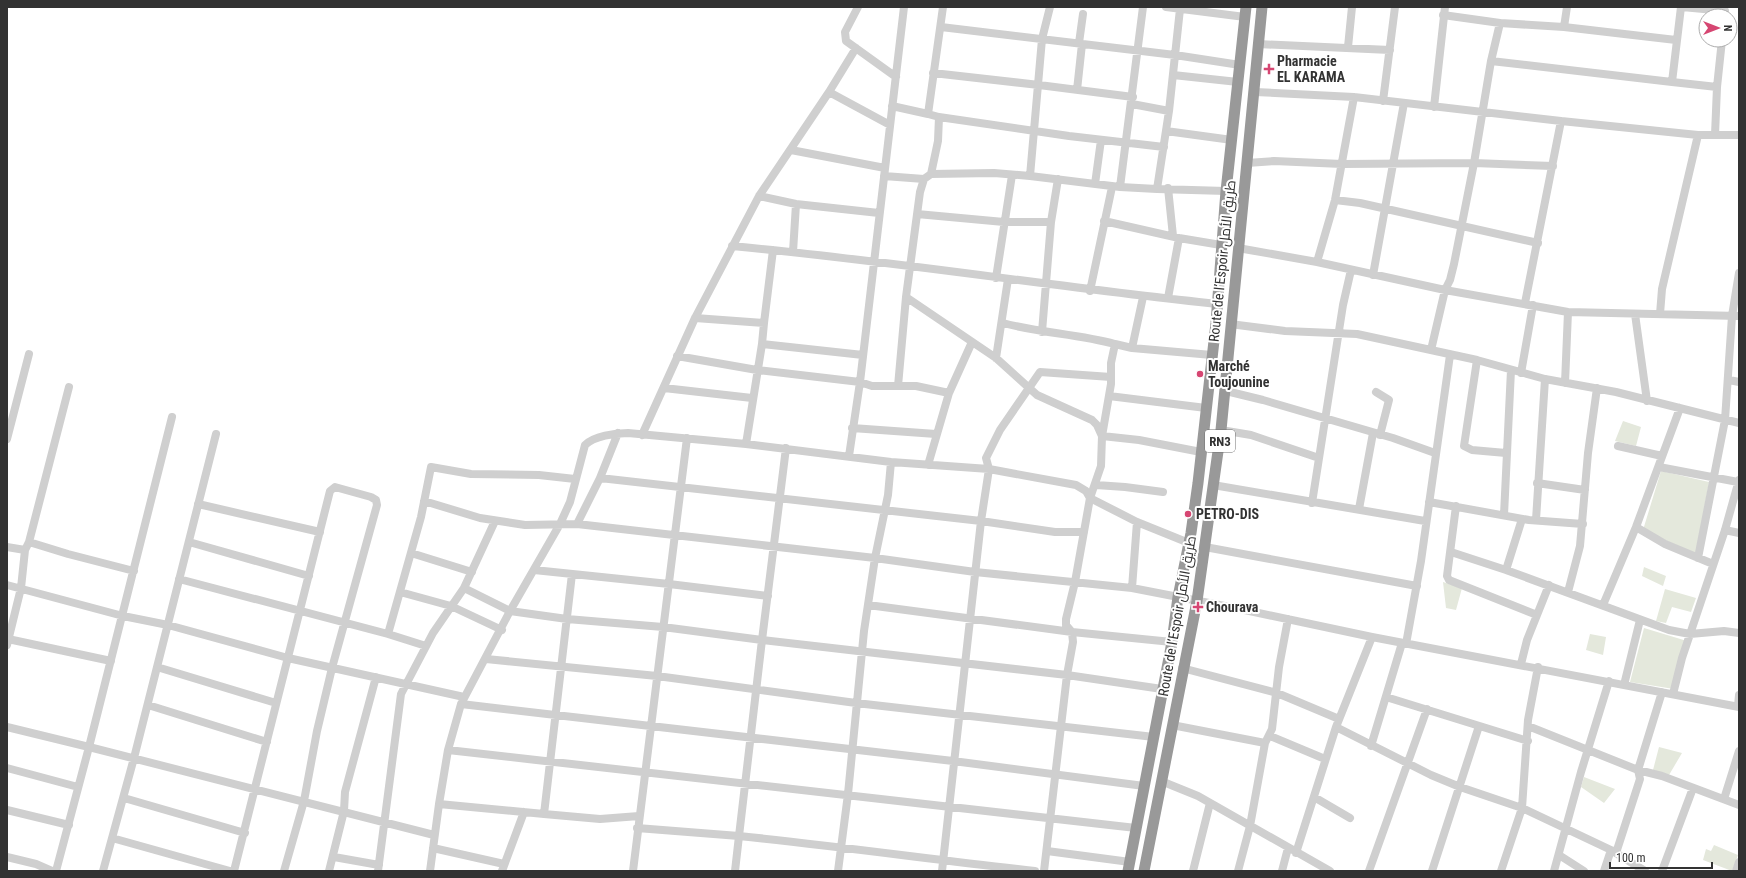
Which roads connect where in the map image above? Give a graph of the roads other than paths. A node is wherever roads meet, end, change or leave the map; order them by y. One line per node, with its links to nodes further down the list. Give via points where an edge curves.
1 (858, 7): 24 (street, via 844,38)
2 (904, 7): 34 (street)
3 (943, 7): 18 (street)
4 (1050, 7): 20 (street)
5 (1144, 7): 28 (street)
6 (1166, 7): 12 (street)
7 (1262, 7): 23 (highway, Route de l’Espoir طريق الأمل / RN3)
8 (1352, 7): 25 (street)
9 (1395, 7): 27 (street)
10 (1566, 7): 19 (street)
11 (1681, 7): 13 (street); 21 (street)
12 (1180, 9): 15 (street); 29 (street)
13 (1698, 9)
14 (1444, 11): 17 (street); 47 (street)
15 (1246, 12): 31 (highway, Route de l’Espoir طريق الأمل / RN3)
16 (1082, 14): 22 (street)
17 (1500, 22): 19 (street); 30 (street)
18 (941, 27): 20 (street); 32 (street)
19 (1564, 27): 21 (street)
20 (1042, 39): 22 (street); 37 (street)
21 (1676, 40): 36 (street)
22 (1081, 44): 28 (street); 39 (street)
23 (1258, 44): 25 (street); 41 (highway, Route de l’Espoir طريق الأمل / RN3)
24 (856, 48): 34 (street); 40 (street)
25 (1348, 48): 27 (street)
26 (1721, 48): 38 (street)
27 (1390, 50): 44 (street)
28 (1139, 51): 29 (street); 43 (street)
29 (1175, 55): 31 (street); 33 (street)
30 (1490, 61): 36 (street); 49 (street)
31 (1240, 65): 35 (highway, Route de l’Espoir طريق الأمل / RN3)
32 (933, 74): 37 (street); 50 (street)
33 (1173, 75): 35 (street); 48 (street)
34 (896, 77): 46 (street)
35 (1238, 82): 60 (highway, Route de l’Espoir طريق الأمل / RN3)
36 (1672, 82): 38 (street)
37 (1038, 85): 39 (street); 54 (street)
38 (1717, 87): 57 (street)
39 (1077, 90): 43 (street)
40 (829, 92): 53 (street); 63 (street)
41 (1255, 92): 42 (street); 64 (highway, Route de l’Espoir طريق الأمل / RN3)
42 (1354, 97): 44 (street); 66 (street)
43 (1133, 101): 48 (street); 61 (street)
44 (1383, 101): 45 (street)
45 (1404, 103): 47 (street); 67 (street)
46 (892, 106): 50 (street); 53 (street)
47 (1434, 107): 49 (street)
48 (1169, 110): 55 (street)
49 (1483, 113): 52 (street); 65 (street)
50 (928, 114): 51 (street)
51 (939, 117): 54 (street); 71 (street, via 938,141)
52 (1561, 121): 56 (street); 68 (street)
53 (890, 125): 69 (street)
54 (1034, 130): 59 (street); 72 (street)
55 (1166, 131): 60 (street); 62 (street)
56 (1698, 135): 57 (street); 114 (street, via 1662,289)
57 (1714, 136): 58 (street)
58 (1739, 136)
59 (1101, 140): 61 (street); 74 (street)
60 (1232, 140): 78 (highway, Route de l’Espoir طريق الأمل / RN3)
61 (1127, 143): 62 (street); 75 (street)
62 (1164, 147): 77 (street)
63 (791, 150): 69 (street); 79 (street)
64 (1247, 163): 66 (street, via 1274,161); 93 (highway, Route de l’Espoir طريق الأمل / RN3)
65 (1474, 163): 67 (street); 68 (street); 88 (street)
66 (1342, 164): 67 (street); 80 (street)
67 (1393, 164): 82 (street)
68 (1553, 166): 90 (street)
69 (884, 172): 71 (street); 83 (street)
70 (1012, 175): 71 (street, via 994,173); 72 (street); 86 (street)
71 (928, 176): 84 (street, via 920,192)
72 (1030, 176): 73 (street)
73 (1058, 179): 74 (street); 87 (street)
74 (1095, 184): 75 (street)
75 (1116, 187): 77 (street); 85 (street)
76 (1168, 188): 77 (street); 78 (street); 89 (street)
77 (1157, 189)
78 (1226, 191): 91 (highway, Route de l’Espoir طريق الأمل / RN3)
79 (759, 196): 81 (street); 92 (street)
80 (1335, 200): 82 (street); 97 (street)
81 (796, 204): 83 (street); 95 (street)
82 (1386, 209): 88 (street); 101 (street)
83 (879, 213): 96 (street)
84 (917, 214): 86 (street); 98 (street)
85 (1104, 221): 89 (street); 106 (street)
86 (1004, 222): 87 (street); 102 (street)
87 (1051, 222): 104 (street)
88 (1461, 227): 90 (street); 105 (street, via 1452,272)
89 (1176, 237): 91 (street); 109 (street)
90 (1538, 243): 111 (street)
91 (1221, 244): 110 (highway, Route de l’Espoir طريق الأمل / RN3)
92 (732, 246): 94 (street); 116 (street)
93 (1238, 248): 97 (street); 119 (highway, Route de l’Espoir طريق الأمل / RN3)
94 (773, 250): 95 (street); 118 (street)
95 (793, 252): 96 (street)
96 (873, 262): 98 (street); 128 (street)
97 (1317, 262): 99 (street)
98 (909, 266): 102 (street); 107 (street)
99 (1350, 270): 101 (street); 121 (street)
100 (1739, 273): 115 (street)
101 (1373, 275): 105 (street)
102 (996, 278): 103 (street)
103 (1008, 279): 104 (street); 117 (street)
104 (1046, 285): 106 (street); 120 (street)
105 (1445, 290): 111 (street); 126 (street)
106 (1090, 291): 108 (street)
107 (906, 297): 122 (street); 143 (street)
108 (1143, 297): 109 (street); 125 (street)
109 (1168, 298): 110 (street)
110 (1217, 304): 129 (highway, Route de l’Espoir طريق الأمل / RN3)
111 (1529, 304): 112 (street); 136 (street)
112 (1568, 312): 113 (street); 142 (street)
113 (1635, 314): 114 (street); 153 (street)
114 (1660, 314): 115 (street)
115 (1735, 316): 139 (street)
116 (695, 318): 118 (street); 131 (street)
117 (1003, 323): 120 (street); 132 (street)
118 (764, 324): 123 (street)
119 (1230, 324): 121 (street, via 1285,331); 148 (highway, Route de l’Espoir طريق الأمل / RN3)
120 (1042, 332): 124 (street)
121 (1338, 333): 126 (street, via 1357,334); 157 (street)
122 (972, 342): 132 (street); 150 (street)
123 (762, 344): 128 (street); 134 (street)
124 (1115, 344): 125 (street); 137 (street, via 1110,363)
125 (1132, 348): 129 (street)
126 (1431, 350): 130 (street)
127 (29, 354): 169 (street)
128 (863, 355): 140 (street)
129 (1212, 355): 154 (highway, Route de l’Espoir طريق الأمل / RN3)
130 (1450, 355): 133 (street); 174 (street)
131 (677, 356): 134 (street); 145 (street)
132 (996, 358): 147 (street)
133 (1477, 360): 135 (street); 175 (street, via 1464,446 1472,450)
134 (757, 370): 140 (street); 152 (street)
135 (1511, 370): 136 (street); 175 (street)
136 (1521, 373): 138 (street)
137 (1110, 377): 147 (street, via 1040,372); 151 (street)
138 (1545, 379): 142 (street); 187 (street)
139 (1729, 380): 141 (street); 158 (street)
140 (860, 382): 143 (street, via 872,386); 160 (street)
141 (1739, 382)
142 (1565, 383): 146 (street)
143 (898, 386): 150 (street)
144 (69, 387): 219 (street)
145 (664, 388): 152 (street); 166 (street)
146 (1597, 388): 153 (street); 191 (street)
147 (1028, 389): 167 (street, via 1044,399 1092,420); 182 (street, via 989,451 986,460)
148 (1226, 391): 157 (street); 161 (highway, Route de l’Espoir طريق الأمل / RN3)
149 (1376, 392): 165 (street, via 1389,400)
150 (949, 393): 164 (street)
151 (1109, 396): 154 (street); 167 (street)
152 (752, 398): 170 (street)
153 (1647, 401): 155 (street)
154 (1206, 408): 173 (highway, Route de l’Espoir طريق الأمل / RN3)
155 (1680, 408): 158 (street); 177 (street)
156 (172, 417): 233 (street)
157 (1326, 420): 165 (street); 178 (street)
158 (1726, 420): 159 (street); 183 (street)
159 (1739, 423)
160 (852, 428): 164 (street); 176 (street)
161 (1221, 430): 178 (street, via 1251,435); 189 (highway, Route de l’Espoir طريق الأمل / RN3)
162 (618, 433): 166 (street); 184 (street); 185 (street, via 589,441 585,445)
163 (216, 434): 199 (street)
164 (936, 434): 180 (street)
165 (1376, 434): 174 (street); 201 (street)
166 (642, 435): 168 (street)
167 (1102, 436): 173 (street); 188 (street, via 1102,455)
168 (686, 438): 170 (street); 190 (street)
169 (7, 439)
170 (746, 444): 172 (street)
171 (1618, 446): 177 (street)
172 (786, 448): 176 (street); 195 (street)
173 (1201, 452): 221 (highway, Route de l’Espoir طريق الأمل / RN3)
174 (1435, 453): 197 (street)
175 (1506, 453): 203 (street)
176 (849, 456): 179 (street)
177 (1662, 456): 181 (street)
178 (1319, 458): 198 (street)
179 (891, 462): 180 (street); 202 (street)
180 (928, 465): 182 (street)
181 (1659, 467): 183 (street); 213 (street)
182 (989, 469): 194 (street, via 1076,485 1086,491); 207 (street)
183 (1714, 477): 186 (street); 229 (street)
184 (600, 478): 190 (street); 211 (street)
185 (575, 479): 196 (street, via 538,474 471,474 433,467 429,469); 210 (street, via 570,502)
186 (1739, 481): 193 (street)
187 (1538, 483): 191 (street); 205 (street)
188 (1096, 485): 192 (street); 194 (street)
189 (1213, 485): 198 (street); 223 (highway, Route de l’Espoir طريق الأمل / RN3)
190 (680, 487): 195 (street); 218 (street)
191 (1585, 490): 212 (street)
192 (1163, 492)
193 (1737, 492): 214 (street)
194 (1090, 498): 209 (street); 216 (street)
195 (780, 499): 202 (street); 222 (street)
196 (424, 501): 206 (street); 227 (street)
197 (1429, 502): 200 (street); 208 (street)
198 (1312, 503): 201 (street)
199 (198, 504): 215 (street); 220 (street)
200 (1456, 506): 203 (street); 226 (street)
201 (1359, 509): 208 (street)
202 (884, 511): 207 (street); 228 (street)
203 (1504, 515): 204 (street)
204 (1522, 519): 205 (street); 232 (street)
205 (1536, 520): 212 (street)
206 (495, 521): 210 (street, via 525,526); 234 (street)
207 (981, 521): 216 (street, via 1055,532); 235 (street)
208 (1425, 521): 243 (street)
209 (1137, 522): 221 (street); 246 (street)
210 (560, 524): 211 (street); 231 (street)
211 (577, 524): 218 (street)
212 (1583, 524): 248 (street)
213 (1636, 527): 229 (street, via 1665,544); 253 (street)
214 (1726, 530): 217 (street); 230 (street)
215 (320, 532): 237 (street); 263 (street, via 332,488 376,500)
216 (1084, 532): 239 (street)
217 (1739, 533)
218 (674, 535): 222 (street); 240 (street)
219 (29, 542): 225 (street); 233 (street)
220 (189, 542): 237 (street); 238 (street)
221 (1189, 543): 250 (highway, Route de l’Espoir طريق الأمل / RN3)
222 (774, 547): 228 (street); 249 (street)
223 (1205, 547): 243 (street); 251 (highway, Route de l’Espoir طريق الأمل / RN3)
224 (7, 548): 225 (street)
225 (25, 550): 244 (street)
226 (1451, 552): 232 (street); 257 (street, via 1447,576 1449,580)
227 (411, 553): 234 (street); 247 (street)
228 (875, 558): 235 (street); 252 (street)
229 (1698, 558): 230 (street)
230 (1713, 564): 270 (street)
231 (534, 570): 236 (street); 255 (street)
232 (1506, 570): 242 (street)
233 (134, 571): 258 (street)
234 (472, 572): 245 (street)
235 (975, 572): 239 (street); 259 (street)
236 (572, 574): 240 (street); 260 (street)
237 (309, 576): 256 (street)
238 (179, 579): 256 (street); 264 (street)
239 (1075, 582): 246 (street); 267 (street, via 1066,619 1066,625)
240 (669, 584): 249 (street); 265 (street)
241 (7, 585): 244 (street)
242 (1549, 585): 248 (street); 257 (street)
243 (1417, 586): 275 (street)
244 (21, 588): 258 (street); 273 (street)
245 (464, 588): 254 (street); 255 (street)
246 (1132, 588): 250 (street)
247 (400, 592): 254 (street); 269 (street)
248 (1568, 592): 253 (street)
249 (768, 596): 272 (street)
250 (1178, 597): 251 (street); 274 (highway, Route de l’Espoir طريق الأمل / RN3)
251 (1197, 601): 261 (street); 287 (highway, Route de l’Espoir طريق الأمل / RN3)
252 (868, 605): 259 (street); 277 (street)
253 (1603, 605): 262 (street)
254 (452, 606): 266 (street); 276 (street)
255 (510, 611): 260 (street); 266 (street)
256 (300, 612): 263 (street); 278 (street)
257 (1537, 615): 282 (street)
258 (123, 616): 264 (street); 280 (street)
259 (971, 618): 267 (street); 281 (street)
260 (566, 619): 265 (street); 284 (street)
261 (1288, 619): 271 (street); 297 (street, via 1280,656)
262 (1640, 620): 270 (street); 293 (street)
263 (344, 622): 269 (street); 286 (street)
264 (168, 625): 278 (street); 283 (street)
265 (663, 627): 272 (street); 289 (street)
266 (502, 630): 279 (street)
267 (1072, 632): 274 (street); 288 (street, via 1073,642)
268 (1739, 633): 270 (street, via 1724,631)
269 (388, 634): 276 (street)
270 (1690, 634): 298 (street)
271 (1372, 637): 275 (street); 309 (street)
272 (762, 640): 277 (street); 295 (street)
273 (8, 642): 280 (street)
274 (1172, 642): 294 (highway, Route de l’Espoir طريق الأمل / RN3)
275 (1404, 643): 282 (street); 300 (street)
276 (426, 646): 292 (street)
277 (862, 652): 281 (street); 303 (street)
278 (288, 658): 286 (street); 302 (street)
279 (486, 659): 284 (street); 301 (street)
280 (111, 661): 322 (street)
281 (966, 664): 288 (street); 307 (street)
282 (1521, 664): 285 (street)
283 (157, 667): 302 (street); 304 (street)
284 (561, 667): 289 (street); 308 (street)
285 (1538, 667): 291 (street); 314 (street)
286 (332, 668): 290 (street); 347 (street)
287 (1182, 668): 297 (street); 310 (highway, Route de l’Espoir طريق الأمل / RN3)
288 (1067, 675): 294 (street); 312 (street)
289 (657, 676): 295 (street); 311 (street)
290 (376, 677): 292 (street); 354 (street, via 345,792)
291 (1609, 681): 293 (street); 325 (street)
292 (406, 684): 301 (street); 360 (street, via 401,694)
293 (1624, 685): 296 (street)
294 (1162, 689): 316 (highway, Route de l’Espoir طريق الأمل / RN3)
295 (756, 690): 303 (street); 317 (street)
296 (1662, 692): 298 (street); 333 (street)
297 (1277, 693): 309 (street); 318 (street, via 1273,722)
298 (1673, 694): 305 (street)
299 (1739, 695): 305 (street)
300 (1386, 697): 306 (street); 321 (street)
301 (463, 700): 308 (street); 323 (street)
302 (276, 703): 320 (street)
303 (856, 703): 307 (street); 324 (street)
304 (148, 705): 320 (street); 327 (street)
305 (1738, 706)
306 (1427, 709): 313 (street); 331 (street)
307 (960, 713): 312 (street); 330 (street)
308 (556, 714): 311 (street); 329 (street)
309 (1338, 723): 321 (street); 328 (street)
310 (1172, 725): 318 (street); 336 (highway, Route de l’Espoir طريق الأمل / RN3)
311 (651, 726): 317 (street); 334 (street)
312 (1062, 726): 316 (street); 335 (street)
313 (1479, 726): 319 (street); 340 (street)
314 (1528, 726): 319 (street); 325 (street)
315 (7, 728): 322 (street)
316 (1154, 737): 338 (highway, Route de l’Espoir طريق الأمل / RN3)
317 (750, 738): 324 (street); 337 (street)
318 (1267, 740): 328 (street); 362 (street)
319 (1528, 741): 352 (street)
320 (267, 742): 342 (street)
321 (1371, 746): 331 (street)
322 (89, 747): 327 (street); 339 (street)
323 (448, 750): 329 (street); 349 (street)
324 (853, 750): 330 (street); 343 (street)
325 (1588, 750): 333 (street); 365 (street)
326 (1739, 751): 346 (street)
327 (134, 758): 342 (street); 345 (street)
328 (1325, 758): 344 (street)
329 (549, 761): 334 (street); 356 (street)
330 (953, 761): 335 (street); 351 (street)
331 (1408, 764): 340 (street); 404 (street)
332 (7, 768): 339 (street)
333 (1638, 770): 341 (street); 374 (street, via 1639,784)
334 (645, 771): 337 (street); 357 (street)
335 (1056, 774): 338 (street); 359 (street)
336 (1161, 781): 348 (street); 399 (highway, Route de l’Espoir طريق الأمل / RN3)
337 (744, 784): 343 (street); 368 (street)
338 (1144, 786): 364 (highway, Route de l’Espoir طريق الأمل / RN3)
339 (78, 787): 361 (street)
340 (1460, 787): 352 (street); 405 (street)
341 (1693, 788): 346 (street); 411 (street)
342 (255, 789): 347 (street); 366 (street)
343 (848, 794): 351 (street); 370 (street)
344 (1314, 797): 358 (street); 375 (street)
345 (124, 798): 366 (street); 369 (street)
346 (1724, 799): 350 (street)
347 (304, 801): 354 (street); 390 (street)
348 (1210, 803): 362 (street); 400 (street)
349 (439, 804): 355 (street); 367 (street)
350 (1739, 805)
351 (949, 807): 359 (street); 379 (street)
352 (1522, 808): 365 (street); 406 (street)
353 (7, 810): 361 (street)
354 (344, 811): 360 (street); 378 (street)
355 (524, 812): 356 (street); 383 (street)
356 (544, 814): 357 (street, via 600,819)
357 (639, 816): 363 (street)
358 (1350, 818)
359 (1050, 819): 364 (street); 373 (street)
360 (383, 822): 367 (street); 382 (street)
361 (69, 825): 386 (street)
362 (1250, 826): 372 (street); 401 (street)
363 (637, 828): 368 (street); 393 (street)
364 (1136, 828): 381 (highway, Route de l’Espoir طريق الأمل / RN3)
365 (1567, 829): 374 (street); 376 (street)
366 (245, 833): 389 (street)
367 (434, 835): 371 (street)
368 (739, 836): 370 (street); 394 (street)
369 (112, 838): 387 (street); 388 (street)
370 (841, 846): 379 (street); 395 (street)
371 (433, 848): 383 (street); 392 (street)
372 (1288, 848): 375 (street); 402 (street)
373 (1047, 851): 381 (street); 398 (street)
374 (1613, 851): 409 (street); 410 (street)
375 (1296, 853): 384 (street)
376 (1559, 854): 407 (street); 408 (street)
377 (7, 857): 385 (street)
378 (334, 857): 382 (street); 391 (street)
379 (943, 861): 396 (street); 397 (street)
380 (1739, 862): 412 (street)
381 (1129, 867)
382 (379, 868)
383 (503, 868)
384 (1321, 869): 403 (street)
385 (52, 871)
386 (56, 871)
387 (103, 871)
388 (230, 871)
389 (234, 871)
390 (284, 871)
391 (330, 871)
392 (430, 871)
393 (632, 871)
394 (735, 871)
395 (838, 871)
396 (942, 871)
397 (1035, 871)
398 (1044, 871)
399 (1144, 871)
400 (1193, 871)
401 (1238, 871)
402 (1282, 871)
403 (1330, 871)
404 (1369, 871)
405 (1432, 871)
406 (1501, 871)
407 (1554, 871)
408 (1584, 871)
409 (1604, 871)
410 (1645, 871)
411 (1662, 871)
412 (1736, 871)

